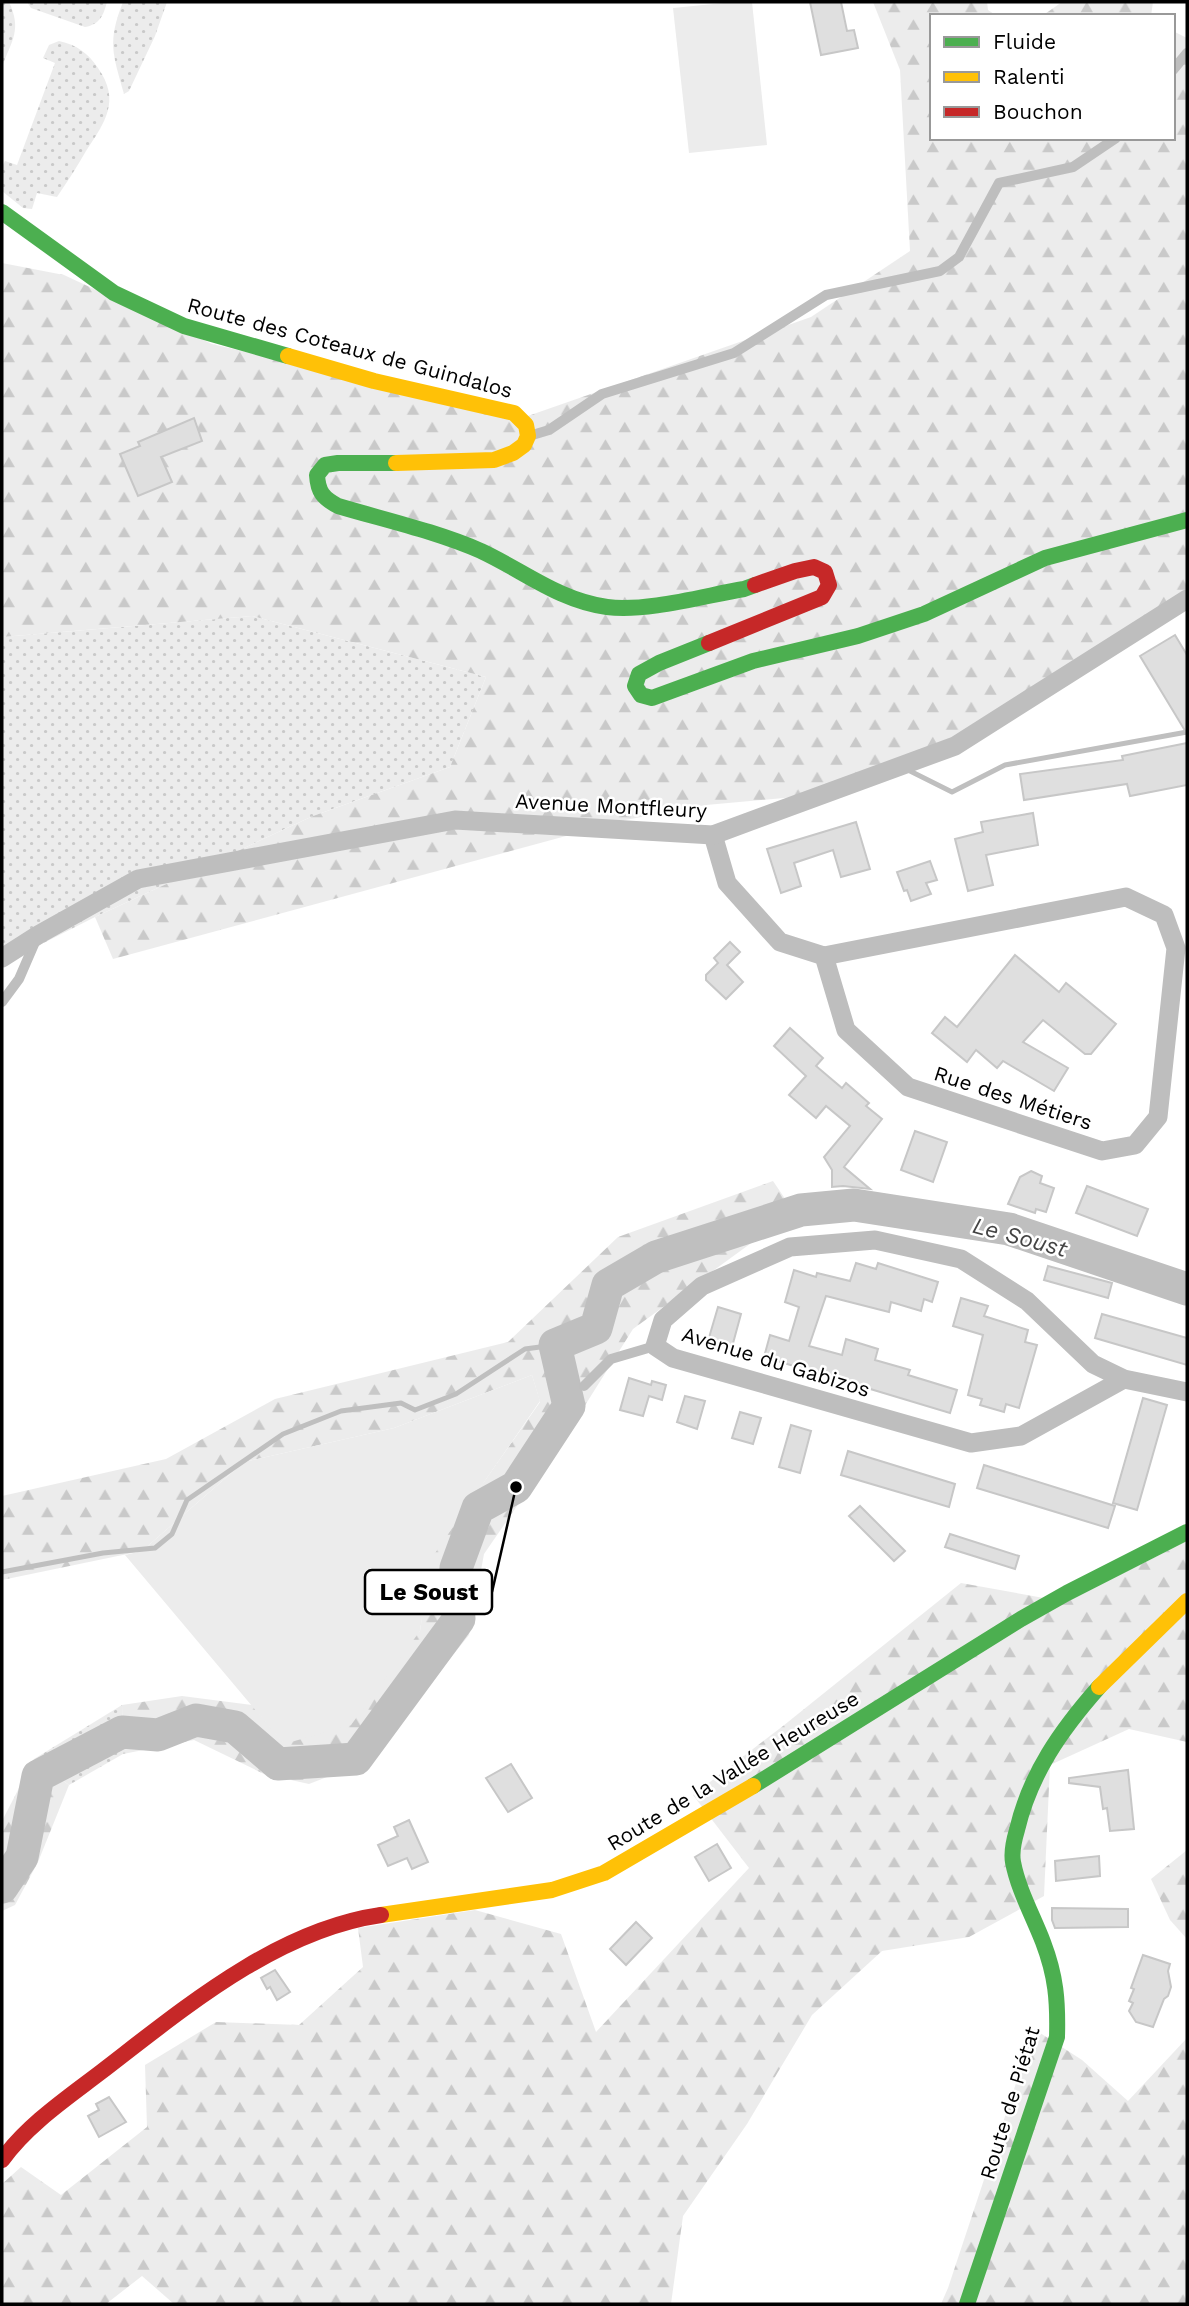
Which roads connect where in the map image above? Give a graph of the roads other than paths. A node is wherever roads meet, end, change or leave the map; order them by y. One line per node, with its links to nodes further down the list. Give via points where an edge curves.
1 (1187, 53): 2 (lane)
2 (1175, 68)
3 (1113, 140): 5 (lane, via 1073,167 999,183 959,257 940,271 826,295 734,353 602,394 549,430)
4 (2, 212): 5 (street, Route des Coteaux de Guindalos, via 114,293 184,326 374,381 514,413 526,425)
5 (528, 436): 6 (street, via 513,453 494,460 325,465 317,475 318,489 324,499 338,506 480,551 573,600 609,607 641,607 744,589 814,567 825,572 829,585 822,597 639,674 635,686 641,695 652,698 753,661 858,636 923,614 1045,558)
6 (1187, 520)
7 (1187, 599): 8 (street, Avenue Montfleury, via 955,746)
8 (713, 835): 9 (street, Avenue Montfleury, via 455,820 138,880); 10 (street, Rue des Métiers, via 727,883 780,942)
9 (38, 935): 11 (street, Avenue Montfleury); 12 (lane, via 19,979)
10 (824, 956): 10 (street, Rue des Métiers, via 846,1030 908,1087 1102,1151 1135,1145 1158,1116 1176,948 1164,915 1126,897)
11 (2, 958)
12 (2, 1002)
13 (655, 1346): 14 (street, Avenue du Gabizos, via 673,1358 971,1443 1021,1437); 14 (street, Avenue du Gabizos, via 663,1320 702,1286 790,1247 875,1240 961,1259 1027,1301 1093,1364); 15 (lane, via 611,1359)
14 (1124, 1379): 16 (street, Avenue du Gabizos)
15 (584, 1386)
16 (1187, 1392)
17 (1187, 1532): 19 (street, Route de la Vallée Heureuse, via 1044,1606 604,1873 552,1890 368,1917 313,1934 258,1960 169,2020 56,2107)
18 (1187, 1601): 20 (street, Route de Piétat, via 1100,1685 1066,1727 1037,1771 1017,1822 1012,1860 1058,1995 1057,2037)
19 (2, 2160)
20 (967, 2304)

